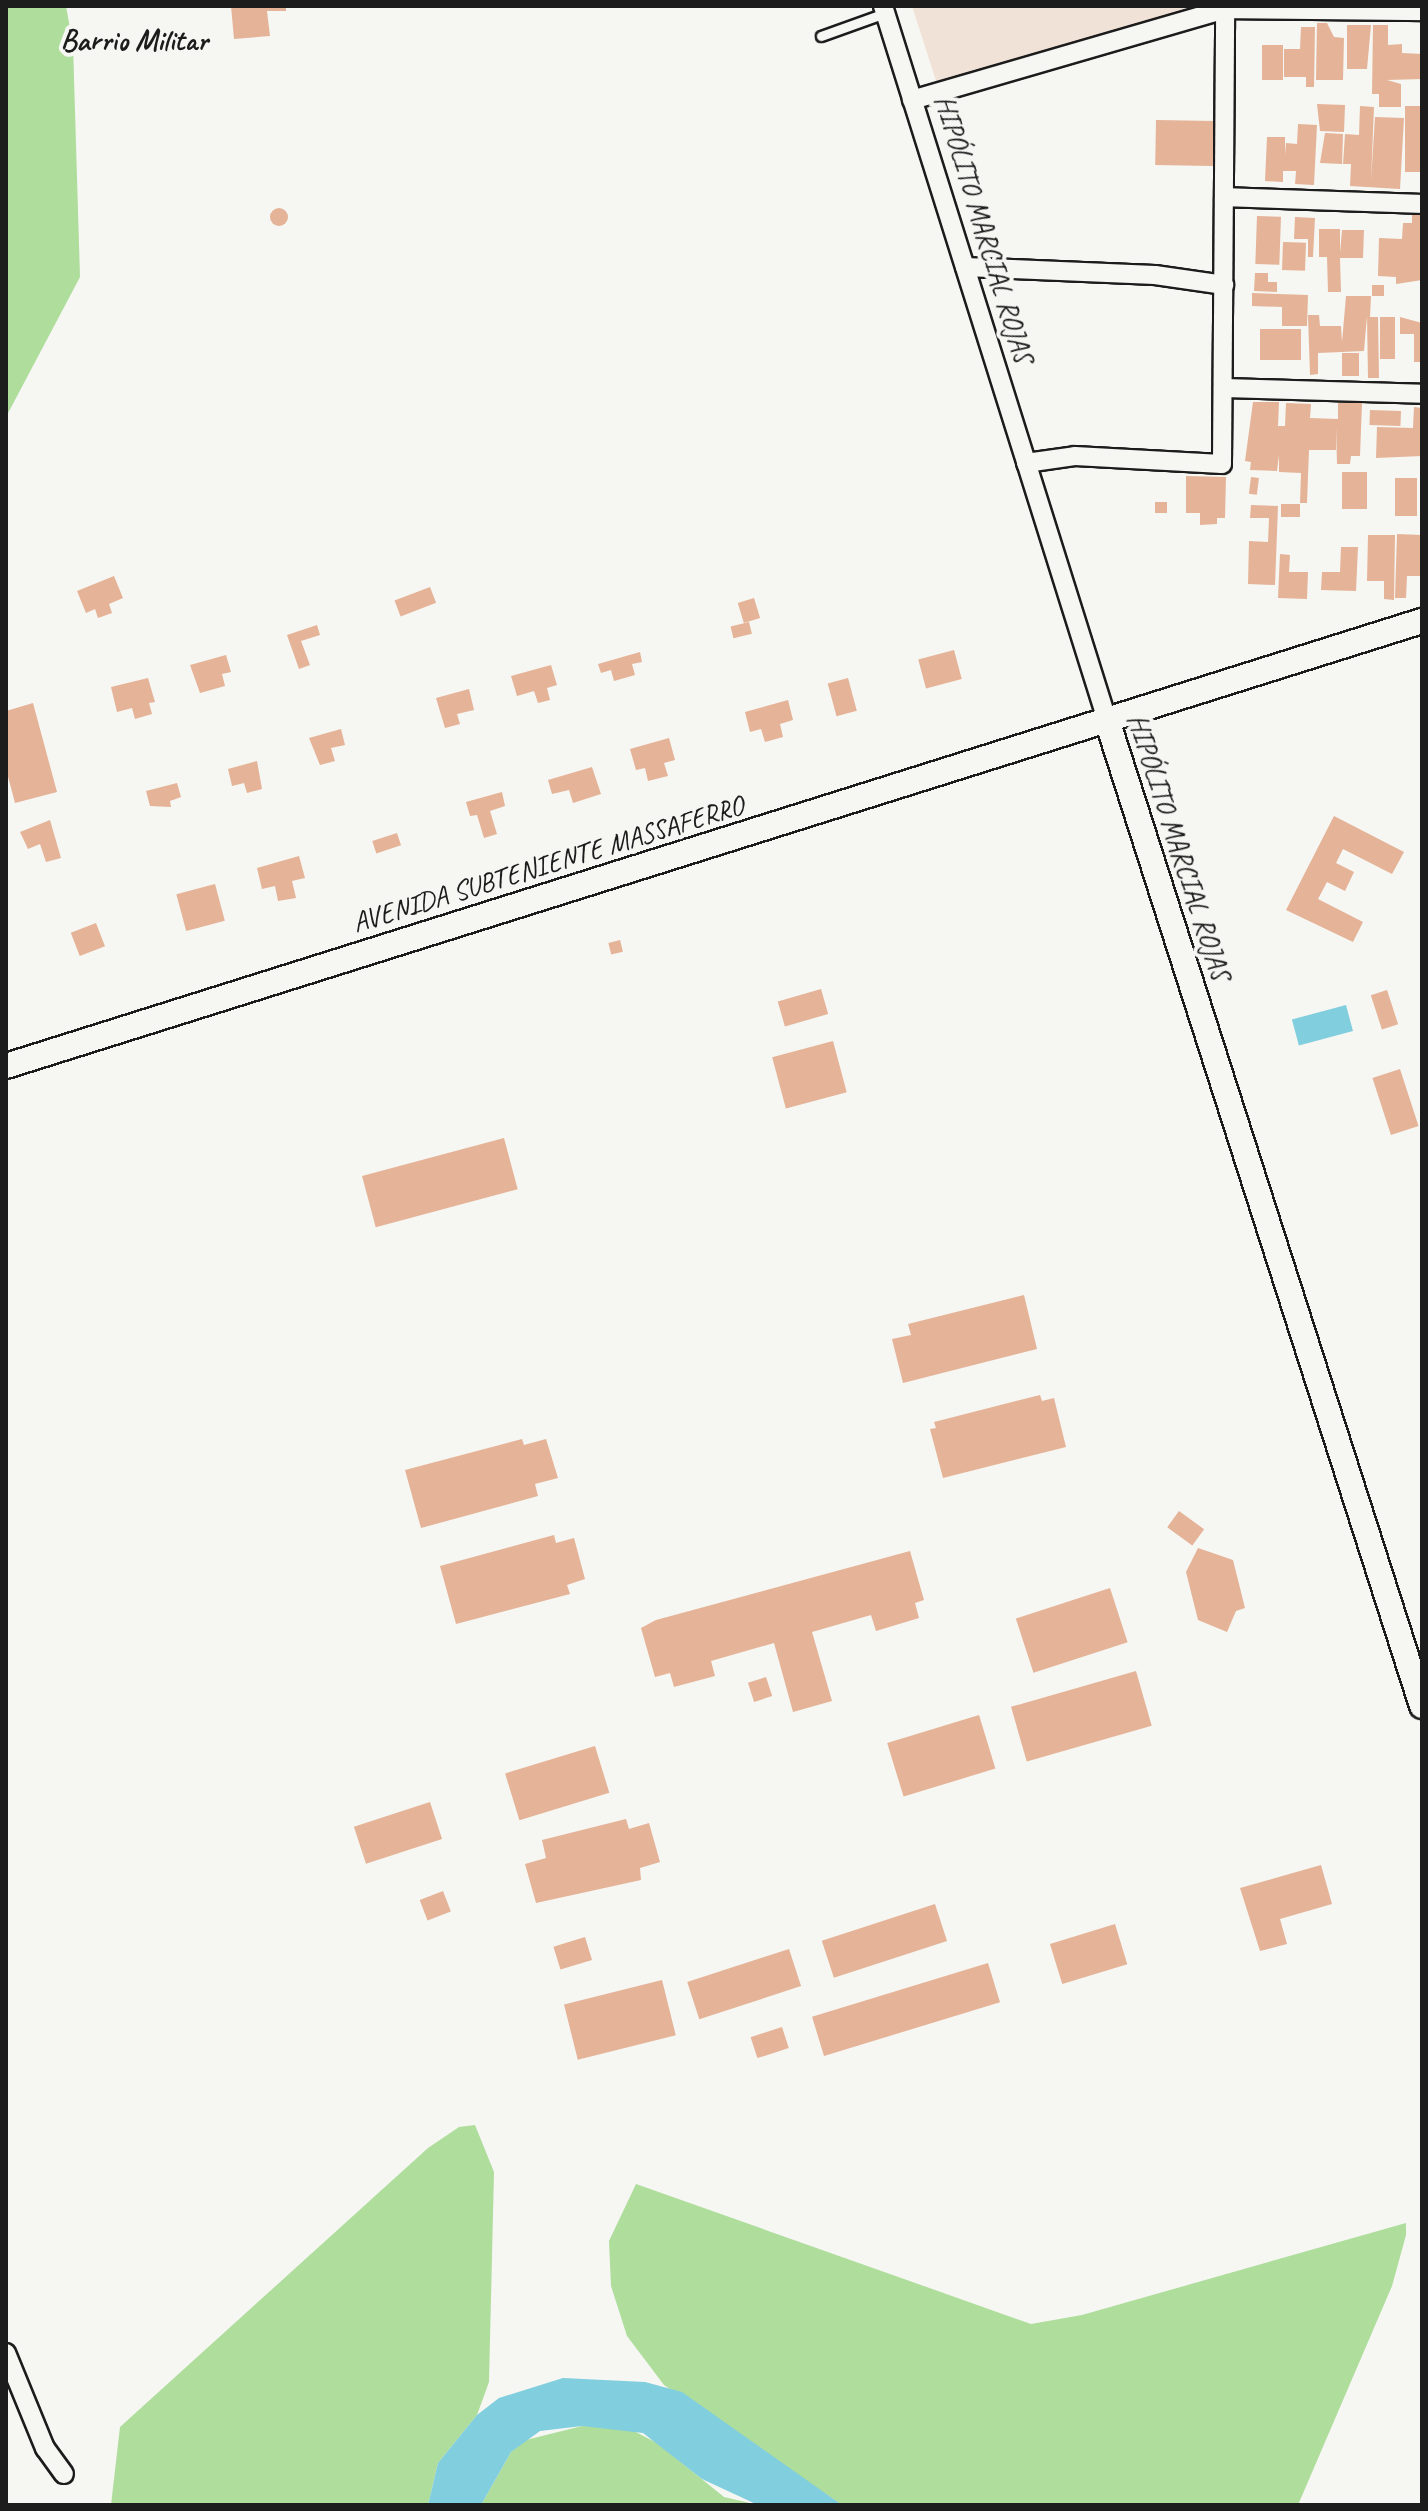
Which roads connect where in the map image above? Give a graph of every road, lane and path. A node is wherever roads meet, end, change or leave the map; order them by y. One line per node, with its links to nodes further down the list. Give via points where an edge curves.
1 (1225, 8): 3 (street); 5 (street); 6 (street)
2 (884, 10): 4 (lane); 5 (street, HIPÓLITO MARCIAL ROJAS)
3 (1422, 11)
4 (821, 36)
5 (912, 100): 8 (street, HIPÓLITO MARCIAL ROJAS)
6 (1224, 197): 7 (street); 9 (street)
7 (1422, 204)
8 (965, 267): 9 (street, via 1155,275); 12 (street, HIPÓLITO MARCIAL ROJAS)
9 (1224, 285): 10 (street)
10 (1225, 388): 11 (street); 12 (street, via 1222,464 1075,456)
11 (1422, 394)
12 (1026, 463): 14 (street, HIPÓLITO MARCIAL ROJAS)
13 (1422, 621): 14 (main road, AVENIDA SUBTENIENTE MASSAFERRO)
14 (1107, 720): 15 (main road, AVENIDA SUBTENIENTE MASSAFERRO); 16 (main road, HIPÓLITO MARCIAL ROJAS)
15 (6, 1066)
16 (1422, 1706)
17 (6, 2353): 18 (street, via 45,2448)
18 (64, 2474)

